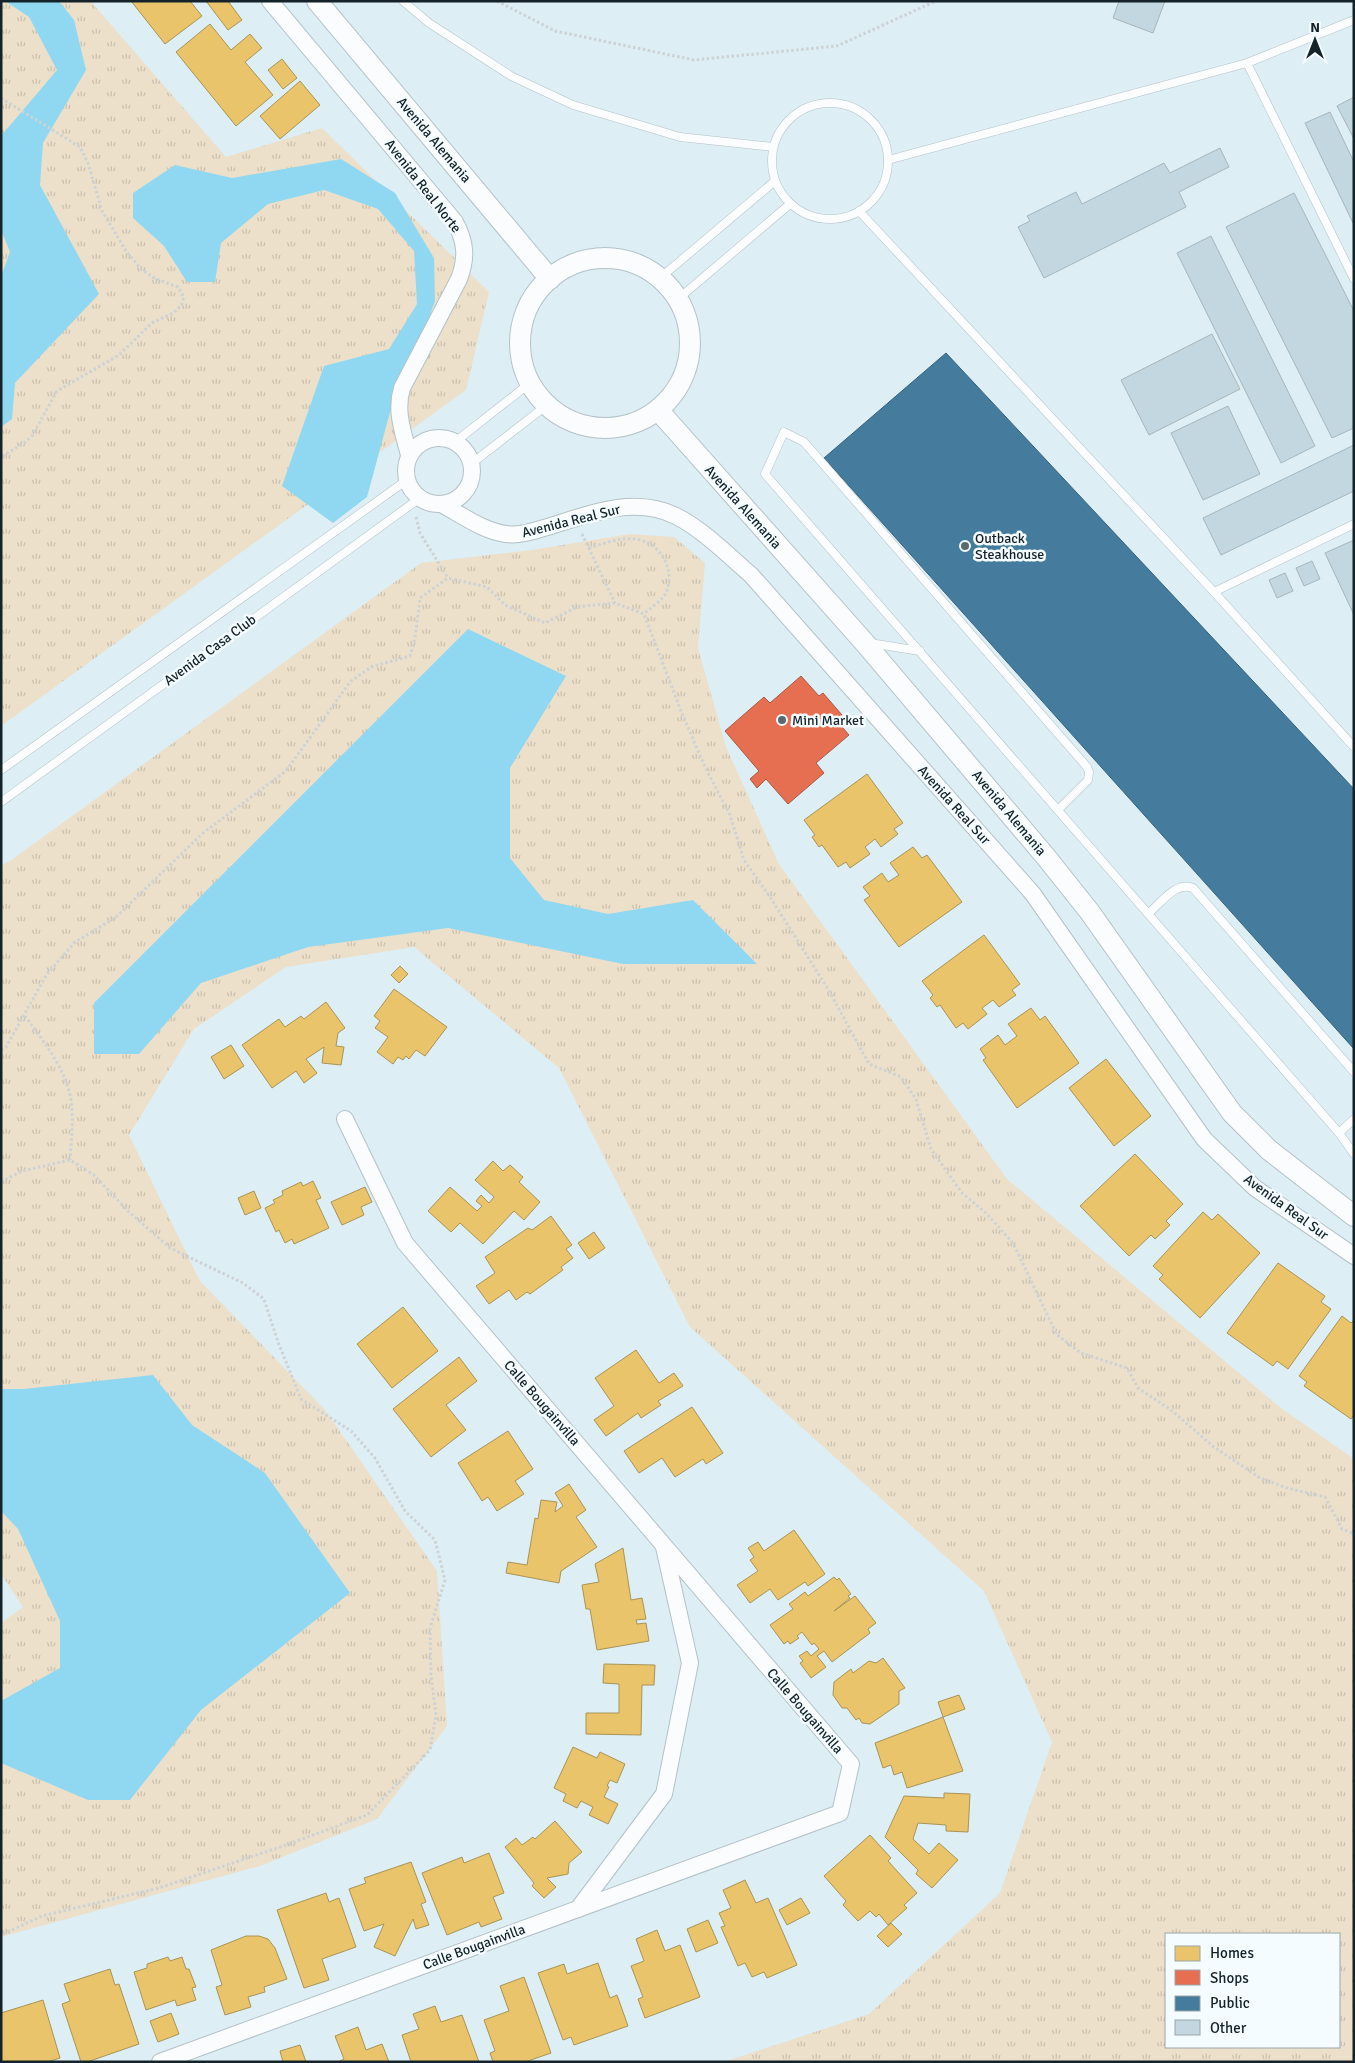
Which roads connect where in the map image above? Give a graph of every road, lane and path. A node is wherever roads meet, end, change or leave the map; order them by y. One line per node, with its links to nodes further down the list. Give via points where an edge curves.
1 (270, 1): 21 (street, Avenida Real Norte, via 455,222 462,235 464,265 402,388 398,400)
2 (317, 1): 15 (street, Avenida Alemania)
3 (403, 1): 9 (lane, via 429,24 511,76 573,105 680,136)
4 (497, 1): 5 (path, via 555,31 694,60 837,46)
5 (936, 1)
6 (1354, 20): 7 (lane)
7 (1247, 63): 10 (lane); 16 (lane)
8 (1, 98): 25 (path, via 80,147 102,211 126,251 154,278 178,287 184,297 181,306 152,323 119,355 57,391 32,436)
9 (773, 147): 10 (lane, via 779,132 804,109 819,104 836,104 866,116 885,143); 11 (lane)
10 (888, 160): 13 (lane, via 885,180 874,198)
11 (775, 180): 12 (lane); 14 (lane)
12 (790, 204): 13 (lane, via 805,214 823,219 842,218); 17 (lane)
13 (859, 211): 36 (lane)
14 (660, 278): 15 (street, via 640,266 617,259 593,260 570,266); 17 (street)
15 (550, 279): 18 (street, via 524,316 520,339 522,361)
16 (1354, 279)
17 (678, 299): 20 (street, via 688,322 691,346 686,370 675,392)
18 (530, 383): 19 (street); 23 (lane)
19 (547, 405): 20 (street, via 566,419 589,427 614,428 637,422); 26 (lane)
20 (658, 410): 39 (street, Avenida Alemania)
21 (401, 426): 22 (street); 24 (street, Avenida Real Norte)
22 (430, 439): 23 (street, via 447,438); 24 (street, via 417,445)
23 (455, 442): 26 (street, via 466,451)
24 (409, 456): 27 (street, via 405,468)
25 (1, 457)
26 (472, 464): 28 (street, via 472,478)
27 (407, 480): 29 (street); 42 (lane, Avenida Casa Club)
28 (466, 490): 30 (street, via 459,497); 32 (street)
29 (420, 498): 30 (street); 35 (path, via 416,517 420,533); 43 (lane, Avenida Casa Club)
30 (441, 504): 32 (street, Avenida Real Sur)
31 (575, 518): 32 (street, Avenida Real Sur, via 524,534 492,531); 34 (path); 56 (street, Avenida Real Sur, via 617,507 647,508 676,516 751,575 1033,894 1204,1139 1255,1188)
32 (477, 524)
33 (1354, 524): 36 (lane)
34 (589, 548): 37 (path); 38 (path, via 633,538 656,548 665,559 668,584 665,595)
35 (448, 578): 37 (path, via 486,588 505,605 545,622 577,607); 46 (path, via 420,598 410,656 371,667 350,682 286,771 203,833 115,918 75,942 47,974)
36 (1214, 592): 41 (lane)
37 (615, 603): 38 (path)
38 (644, 614): 57 (path, via 684,719 730,815 744,860 828,989 869,1064 901,1077 916,1099 931,1149 962,1193 986,1213 1013,1243 1056,1335 1081,1353 1127,1368 1138,1388 1260,1478 1324,1497 1342,1528)
39 (864, 642): 40 (lane); 55 (street, Avenida Alemania, via 1089,911 1232,1113 1268,1150)
40 (920, 651): 44 (lane); 44 (lane, via 765,474 784,432 804,442 1087,767 1088,780)
41 (1354, 747)
42 (1, 770)
43 (1, 802)
44 (1058, 809): 45 (lane)
45 (1150, 912): 48 (lane, via 1178,887 1193,888); 51 (lane)
46 (25, 1016): 47 (path); 53 (path, via 66,1081 72,1109)
47 (1, 1050)
48 (1354, 1072)
49 (345, 1119): 58 (street, Calle Bougainvilla, via 405,1243)
50 (1354, 1119): 51 (lane)
51 (1339, 1133): 52 (lane)
52 (1354, 1154)
53 (70, 1160): 54 (path, via 22,1171); 60 (path, via 94,1175 170,1248 243,1284 264,1299 302,1399 351,1431 375,1458 405,1511 435,1540 445,1580 430,1628 436,1715 430,1750 367,1814 286,1846 159,1888 42,1916)
54 (1, 1182)
55 (1354, 1216)
56 (1354, 1256)
57 (1354, 1534)
58 (663, 1545): 59 (street, via 690,1663 664,1794); 59 (street, Calle Bougainvilla, via 851,1764 840,1813)
59 (578, 1909): 61 (street, Calle Bougainvilla)
60 (1, 1935)
61 (160, 2062)

